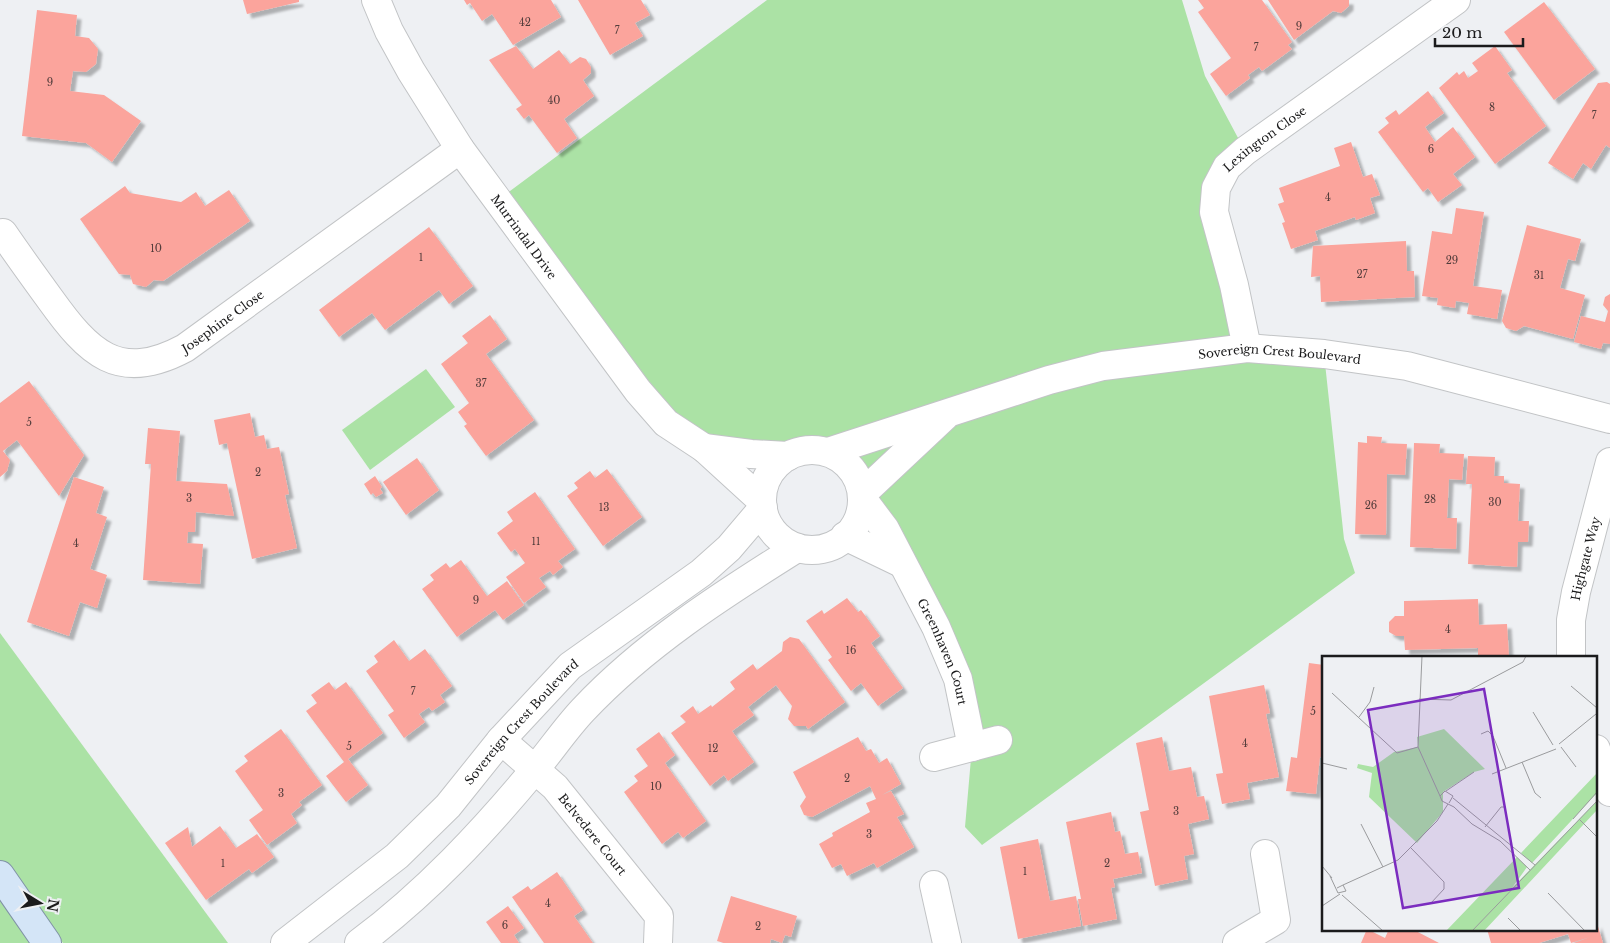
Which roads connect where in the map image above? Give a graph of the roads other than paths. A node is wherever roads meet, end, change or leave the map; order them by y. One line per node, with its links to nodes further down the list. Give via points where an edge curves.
1 (376, 0): 3 (street, Murrindal Drive, via 410,71)
2 (1456, 0): 5 (street, Lexington Close, via 1227,167 1216,188 1214,212)
3 (460, 149): 4 (street, Josephine Close, via 185,348 152,362 118,362 91,348 67,322); 8 (street, Murrindal Drive, via 638,391 666,422)
4 (3, 233)
5 (1247, 348): 6 (street, Sovereign Crest Boulevard, via 1103,366); 7 (street, Sovereign Crest Boulevard, via 1324,354 1407,366)
6 (950, 412): 9 (street, Sovereign Crest Boulevard); 12 (street, Sovereign Crest Boulevard)
7 (1610, 419)
8 (704, 448): 10 (street, Murrindal Drive); 13 (street, Murrindal Drive)
9 (828, 452): 10 (street, via 810,450); 12 (street, via 846,462 856,475)
10 (788, 456): 13 (street, via 776,466 766,482)
11 (1610, 462): 17 (street, Highgate Way, via 1576,592 1571,620)
12 (864, 497): 14 (street, via 855,524); 16 (street, Greenhaven Court, via 885,529)
13 (762, 504): 15 (street, via 767,523 780,539); 18 (street, Sovereign Crest Boulevard, via 729,548 701,573 570,666)
14 (845, 536): 15 (street, via 832,546 815,551); 16 (street)
15 (797, 548): 23 (street, via 733,587 622,673 583,710)
16 (901, 563): 20 (street, Greenhaven Court, via 926,605 958,679)
17 (1571, 656)
18 (501, 740): 23 (street, Belvedere Court); 30 (street, Sovereign Crest Boulevard, via 448,806 397,856)
19 (998, 740): 20 (street)
20 (972, 747): 22 (street)
21 (1598, 755): 24 (street)
22 (934, 757)
23 (536, 768): 31 (street, via 434,881); 32 (street, Belvedere Court, via 658,916)
24 (1610, 792)
25 (1265, 854): 34 (street, via 1276,920)
26 (3, 880): 28 (main road); 29 (main road)
27 (934, 886): 33 (street)
28 (47, 943)
29 (63, 943)
30 (285, 943)
31 (359, 943)
32 (658, 943)
33 (947, 943)
34 (1237, 943)

